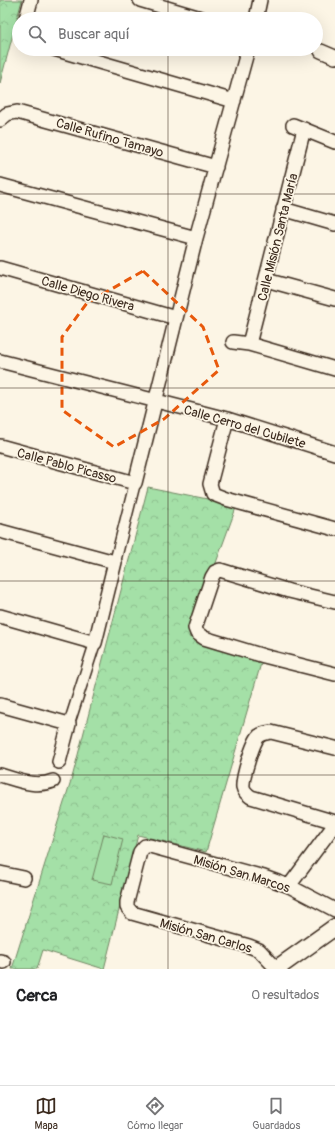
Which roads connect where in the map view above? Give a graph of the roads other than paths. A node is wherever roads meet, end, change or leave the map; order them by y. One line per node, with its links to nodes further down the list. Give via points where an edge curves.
1 (31, 0): 4 (street)
2 (140, 0): 5 (street)
3 (260, 0): 6 (street)
4 (28, 12)
5 (180, 12)
6 (257, 12)
7 (323, 52): 10 (street)
8 (78, 56): 11 (street)
9 (246, 56): 11 (street)
10 (335, 57)
11 (234, 101): 14 (street)
12 (2, 118): 14 (street, Calle Rufino Tamayo, via 11,112 17,112)
13 (335, 142): 16 (street, Calle Misión Santa María, via 298,127)
14 (216, 167): 18 (street)
15 (0, 185): 18 (street)
16 (283, 209): 17 (street); 20 (street, Calle Misión Santa María)
17 (335, 224)
18 (196, 238): 22 (street)
19 (0, 268): 22 (street, Calle Diego Rivera)
20 (266, 280): 21 (street); 24 (street, Calle Misión Santa María)
21 (335, 299)
22 (176, 318): 27 (street)
23 (233, 342): 24 (street)
24 (248, 344): 26 (street)
25 (0, 361): 27 (street, Calle Cerro del Cubilete)
26 (335, 369)
27 (155, 400): 28 (street, Calle Cerro del Cubilete); 31 (street)
28 (227, 419): 30 (street, Calle Cerro del Cubilete); 32 (street, via 210,484 213,494)
29 (0, 446): 31 (street, Calle Pablo Picasso)
30 (335, 453)
31 (135, 483): 34 (street)
32 (335, 529)
33 (0, 531): 34 (street)
34 (115, 562): 37 (street)
35 (335, 602): 38 (street, via 220,570 212,577 195,628 204,638)
36 (0, 616): 37 (street)
37 (95, 643): 40 (street)
38 (335, 674)
39 (0, 705): 40 (street)
40 (69, 724): 42 (street)
41 (335, 748): 45 (street, via 271,732 260,735 253,745 244,780 244,790 251,797)
42 (59, 762)
43 (0, 776): 44 (street, via 29,784)
44 (53, 781)
45 (335, 823): 48 (street)
46 (0, 873): 47 (street)
47 (24, 878)
48 (288, 886): 49 (street, Misión San Marcos); 50 (street, Misión San Marcos, via 223,865 145,846 140,852 127,902)
49 (335, 910)
50 (129, 911): 52 (street, Misión San Carlos, via 249,946 259,950)
51 (335, 927): 52 (street)
52 (276, 969)

